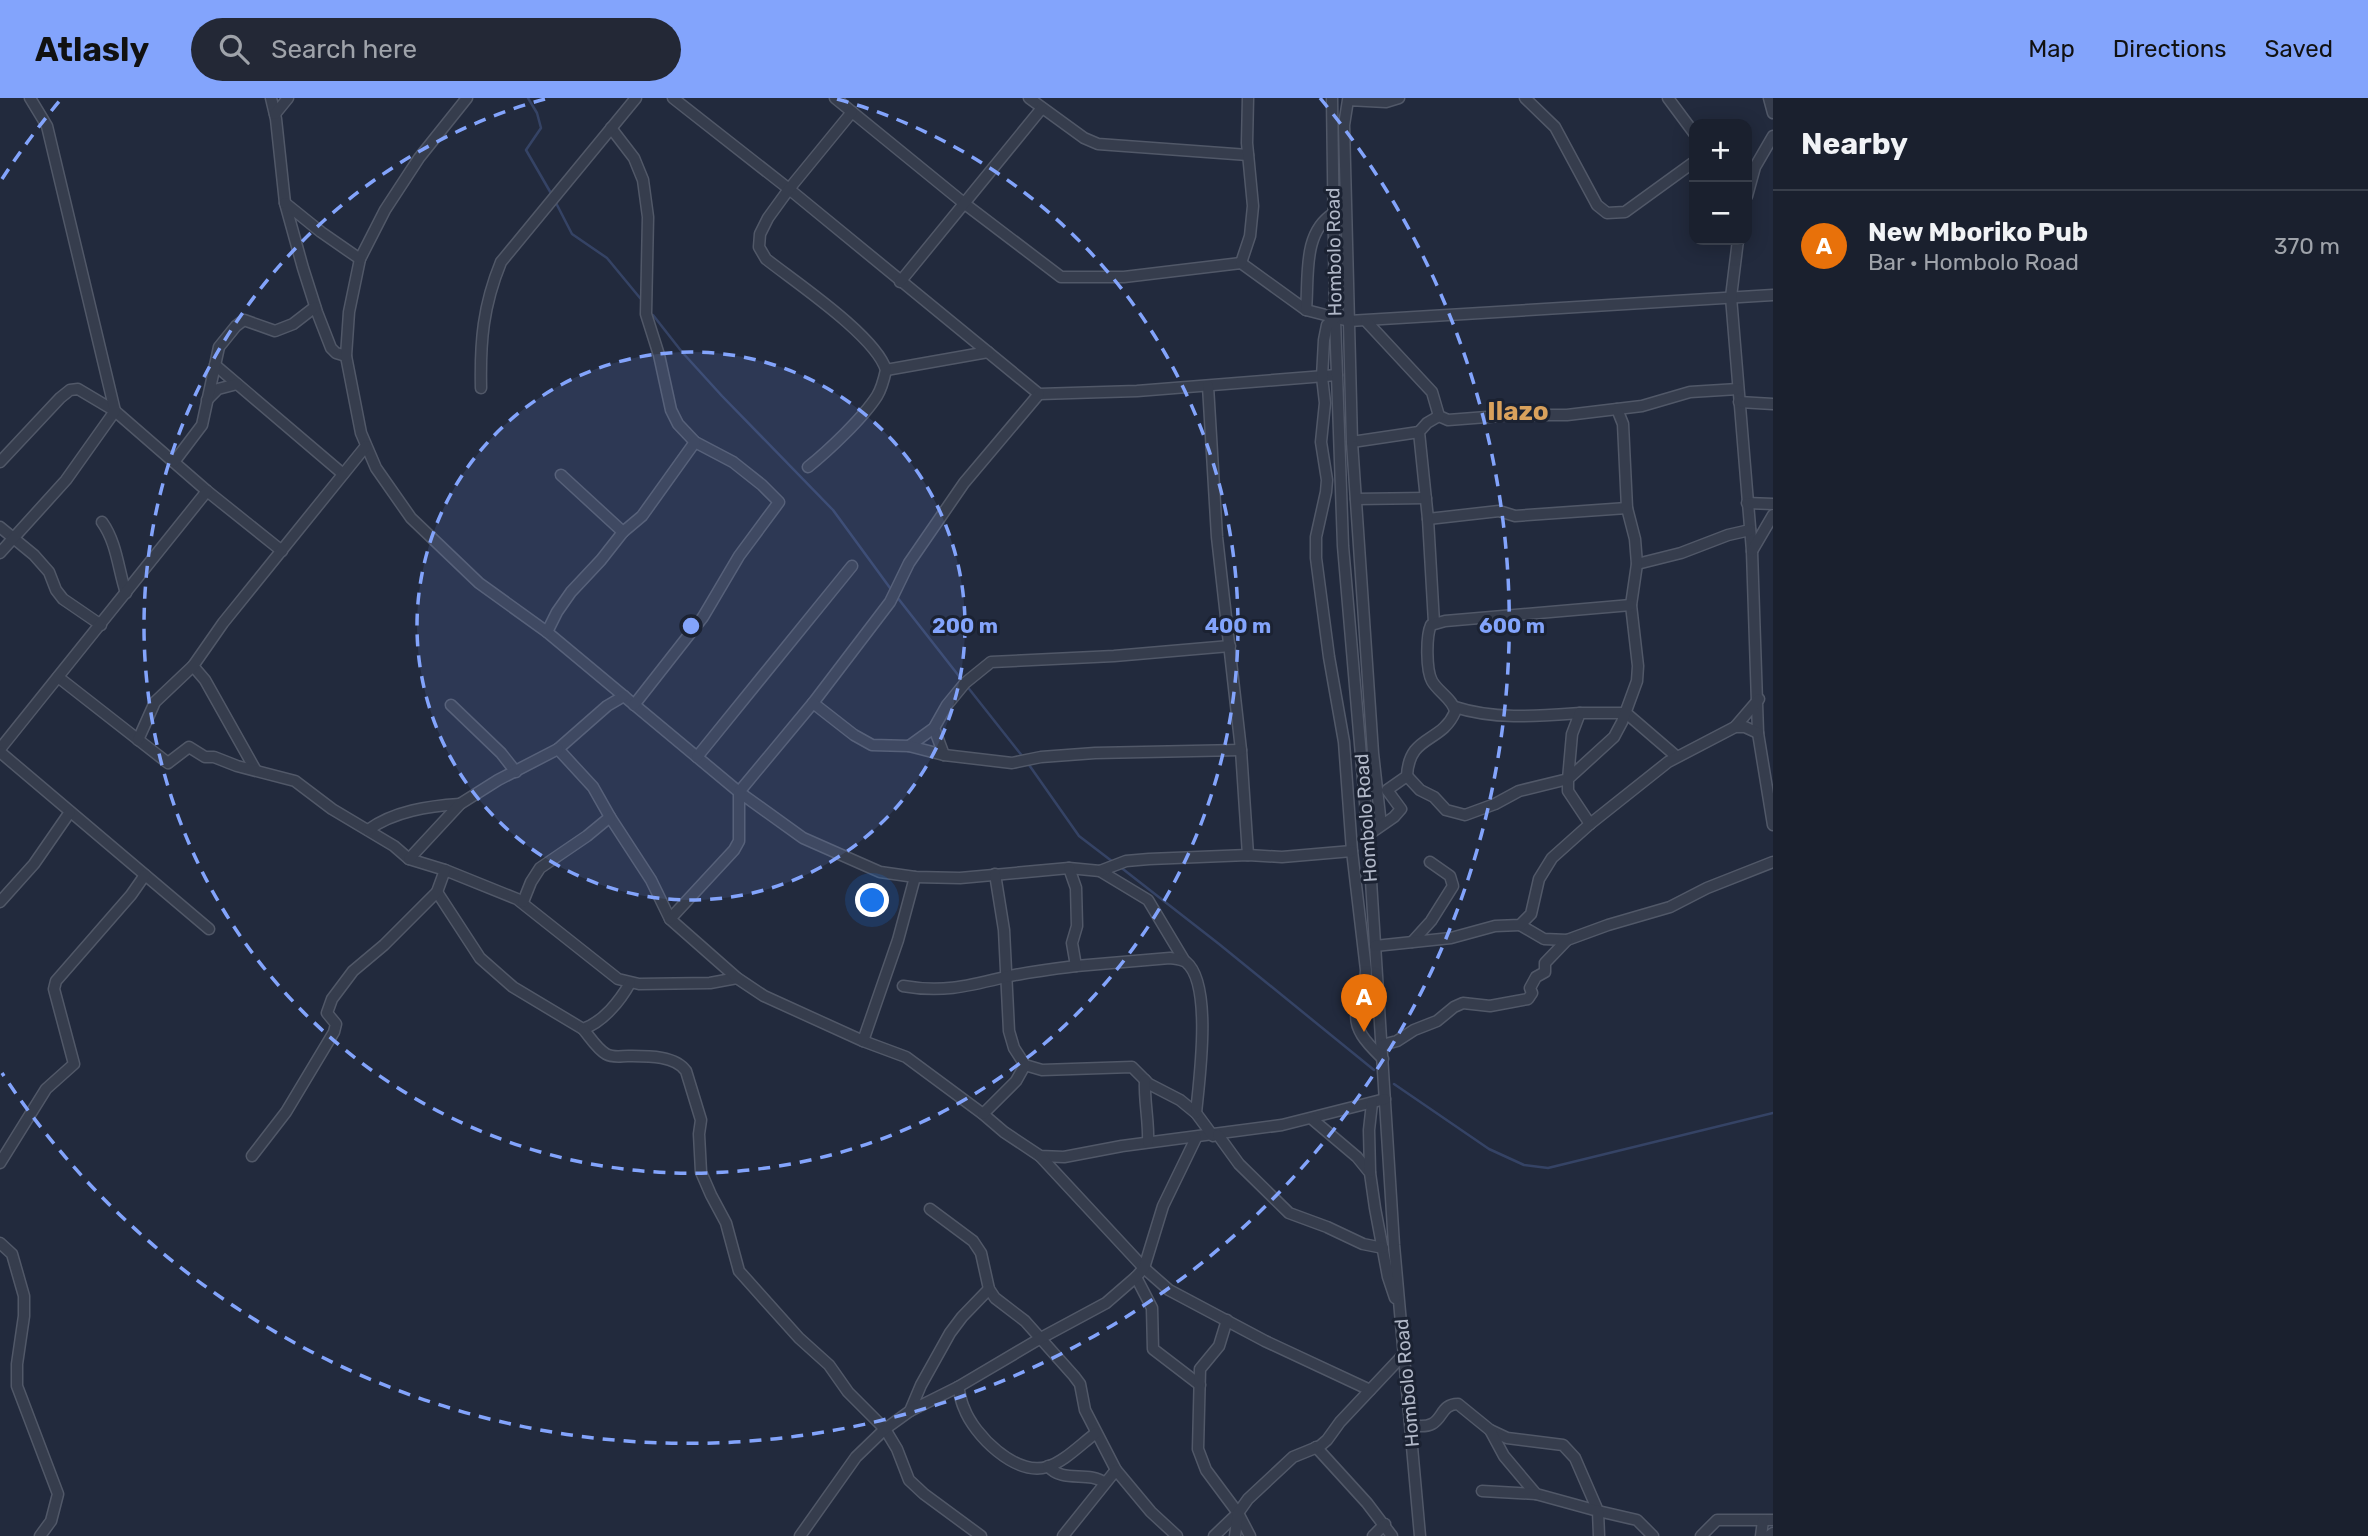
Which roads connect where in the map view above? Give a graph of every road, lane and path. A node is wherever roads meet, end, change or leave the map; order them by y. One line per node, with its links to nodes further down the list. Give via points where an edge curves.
1 (30, 98): 56 (street, via 47,126)
2 (271, 98): 19 (street)
3 (288, 98): 19 (street)
4 (467, 98): 31 (street, via 398,187)
5 (636, 98): 21 (street)
6 (673, 98): 26 (street)
7 (835, 98): 17 (street)
8 (1028, 98): 16 (street)
9 (1248, 98): 23 (street)
10 (1399, 98): 15 (street, via 1386,102)
11 (1525, 98): 25 (street, via 1555,127 1597,205 1606,213 1625,212)
12 (1668, 98): 20 (street)
13 (1769, 98): 18 (street)
14 (1332, 99): 15 (street); 29 (street, Hombolo Road)
15 (1349, 99): 39 (street, via 1343,156)
16 (1042, 108): 23 (street, via 1098,144); 28 (street)
17 (852, 112): 26 (street); 28 (street)
18 (1773, 113)
19 (275, 114): 27 (street)
20 (1689, 126)
21 (611, 128): 49 (street, via 501,262 483,323); 59 (street, via 634,158 643,180 648,217 646,314 671,410)
22 (1773, 136): 24 (street)
23 (1248, 155): 32 (street, via 1253,206)
24 (1752, 165)
25 (1689, 166)
26 (789, 189): 33 (street); 44 (street, via 760,234 762,255 849,325 874,349)
27 (285, 202): 31 (street); 36 (street)
28 (965, 204): 32 (street, via 1061,277 1124,277); 33 (street)
29 (1334, 213): 37 (street, via 1318,226 1311,243); 38 (street, Hombolo Road)
30 (1737, 245): 35 (street)
31 (360, 260): 42 (street)
32 (1241, 263): 37 (street)
33 (900, 282): 41 (street)
34 (1773, 295): 35 (street)
35 (1731, 297): 40 (street); 50 (street)
36 (315, 307): 42 (street, via 331,348); 43 (street, via 275,331 244,320 219,347)
37 (1306, 310): 38 (street)
38 (1335, 318): 39 (street); 45 (street, Hombolo Road); 46 (street, via 1327,325)
39 (1349, 321): 40 (street); 62 (street)
40 (1366, 321): 57 (street, via 1432,392)
41 (988, 352): 44 (street); 51 (street)
42 (346, 356): 63 (street)
43 (215, 365): 47 (street); 52 (street)
44 (887, 370): 66 (street, via 870,405)
45 (1337, 375): 46 (street); 61 (street, Hombolo Road)
46 (1322, 377): 48 (street); 60 (street)
47 (237, 384): 52 (street, via 218,389); 67 (street)
48 (1208, 386): 51 (street); 92 (street, via 1217,537)
49 (481, 388)
50 (1738, 389): 53 (street); 55 (street, via 1690,392)
51 (1039, 394): 97 (street, via 964,483 909,563 890,602)
52 (207, 400): 65 (street, via 202,425)
53 (1738, 402): 54 (street); 72 (street)
54 (1773, 404)
55 (1617, 410): 57 (street, via 1455,421); 74 (street, via 1623,424)
56 (115, 411): 64 (street, via 78,389 70,390); 65 (street); 81 (street, via 66,480)
57 (1438, 416): 58 (street)
58 (1419, 432): 62 (street); 70 (street)
59 (695, 442): 80 (street, via 642,516); 99 (street, via 733,462 779,502 739,556 703,617)
60 (1321, 442): 61 (street); 128 (street, via 1326,492 1316,558 1344,742)
61 (1339, 442): 127 (street, Hombolo Road)
62 (1352, 442): 71 (street)
63 (366, 446): 67 (street); 91 (street, via 391,491 430,538 479,583)
64 (0, 461)
65 (174, 462): 69 (street)
66 (807, 467)
67 (343, 474): 82 (street)
68 (561, 475): 80 (street)
69 (207, 491): 82 (street); 87 (street)
70 (1426, 498): 71 (street); 76 (street)
71 (1356, 499): 124 (street)
72 (1747, 503): 73 (street); 79 (street)
73 (1773, 504)
74 (1627, 508): 76 (street, via 1515,516 1499,511); 85 (street)
75 (1773, 515): 83 (street)
76 (1428, 519): 89 (street)
77 (102, 522): 87 (street)
78 (0, 527): 81 (street)
79 (1750, 530): 83 (street); 85 (street)
80 (623, 532): 91 (street, via 571,592)
81 (13, 537): 84 (street); 90 (street, via 49,572 63,599)
82 (282, 551): 93 (street)
83 (1752, 551): 96 (street)
84 (0, 553)
85 (1637, 564): 88 (street)
86 (852, 566): 114 (street)
87 (126, 593): 90 (street)
88 (1631, 605): 89 (street); 102 (street, via 1638,674)
89 (1434, 623): 100 (street, via 1428,634 1429,674)
90 (101, 625): 94 (street)
91 (547, 632): 95 (street)
92 (1230, 646): 104 (street, via 991,662 965,683); 110 (street)
93 (193, 666): 106 (street, via 155,702); 115 (street)
94 (58, 677): 106 (street); 111 (street)
95 (624, 696): 99 (street); 109 (street, via 607,705)
96 (1759, 699): 103 (street); 105 (street)
97 (813, 703): 108 (street, via 872,746); 119 (street)
98 (451, 705): 116 (street)
99 (634, 705): 114 (street)
100 (1455, 707): 101 (street, via 1511,716); 117 (street, via 1446,724 1411,753)
101 (1580, 713): 102 (street); 118 (street)
102 (1626, 713): 113 (street); 118 (street, via 1614,737)
103 (1735, 727): 105 (street, via 1745,727); 113 (street)
104 (934, 728): 108 (street); 112 (street)
105 (1759, 736): 107 (street); 125 (street)
106 (138, 740): 115 (street, via 168,763 189,747 205,757)
107 (1773, 741)
108 (909, 746): 112 (street)
109 (558, 749): 116 (street); 122 (street, via 593,787)
110 (1241, 750): 112 (street, via 1041,757 1012,763); 129 (street)
111 (0, 751): 121 (street)
112 (944, 755)
113 (1676, 756): 123 (street)
114 (697, 757): 119 (street)
115 (255, 769): 126 (street, via 295,780)
116 (516, 772): 120 (street)
117 (1407, 776): 118 (street, via 1446,810 1465,815 1519,791); 124 (street, via 1387,790 1401,809)
118 (1567, 779): 123 (street, via 1568,791)
119 (738, 792): 138 (street, via 812,843 880,872); 142 (street, via 739,833 734,850)
120 (460, 804): 126 (street, via 429,806 388,818); 130 (street)
121 (70, 812): 137 (street); 140 (street, via 34,864)
122 (610, 817): 141 (street, via 540,868); 142 (street)
123 (1590, 824): 143 (street, via 1544,869 1531,915)
124 (1381, 825): 127 (street)
125 (1773, 825)
126 (368, 830): 130 (street)
127 (1367, 835): 147 (street, Hombolo Road)
128 (1352, 851): 129 (street); 157 (street, via 1366,970 1356,1018 1361,1033)
129 (1248, 855): 135 (street, via 1126,861)
130 (409, 859): 134 (street)
131 (1430, 862): 146 (street, via 1450,876 1453,886)
132 (1773, 862): 145 (street, via 1670,907)
133 (1069, 868): 135 (street); 136 (street); 149 (street, via 1076,888 1077,926 1072,943)
134 (445, 870): 139 (street); 141 (street)
135 (1100, 871): 148 (street, via 1148,901)
136 (995, 874): 138 (street); 150 (street)
137 (145, 875): 144 (street); 170 (street, via 55,981 74,1064 46,1089)
138 (915, 877): 155 (street)
139 (437, 892): 154 (street, via 480,958 513,987); 168 (street, via 354,971 332,999 327,1013 336,1024 334,1032 286,1112)
140 (0, 902)
141 (523, 902): 152 (street, via 612,975)
142 (670, 919): 151 (street)
143 (1520, 925): 145 (street, via 1544,939); 146 (street)
144 (209, 929)
145 (1567, 940): 156 (street, via 1545,963 1545,972 1536,977 1528,999 1490,1006 1463,1003 1437,1021)
146 (1412, 942): 147 (street)
147 (1374, 946): 156 (street, Hombolo Road)
148 (1184, 960): 149 (street); 162 (street, via 1196,982 1204,1029)
149 (1076, 966): 150 (street)
150 (1007, 977): 153 (street, via 966,988); 158 (street, via 1009,1031)
151 (737, 978): 152 (street, via 710,983); 155 (street, via 764,996)
152 (630, 983): 154 (street, via 617,1003)
153 (903, 986)
154 (583, 1029): 187 (street, via 611,1056 645,1056 682,1065 701,1121 701,1172 730,1232 737,1268)
155 (863, 1041): 163 (street, via 906,1056)
156 (1382, 1045): 157 (street, Hombolo Road)
157 (1383, 1059): 160 (street, Hombolo Road)
158 (1025, 1065): 159 (street, via 1042,1070 1132,1067); 163 (street, via 1016,1081)
159 (1145, 1080): 162 (street); 167 (street)
160 (1385, 1099): 161 (street); 178 (street, Hombolo Road)
161 (1372, 1103): 164 (street); 171 (street)
162 (1196, 1113): 165 (street)
163 (983, 1114): 169 (street)
164 (1312, 1119): 165 (street); 171 (street)
165 (1216, 1135): 166 (street); 174 (street, via 1289,1213)
166 (1196, 1138): 167 (street); 175 (street, via 1163,1206)
167 (1148, 1142): 169 (street, via 1064,1157)
168 (252, 1156)
169 (1040, 1156): 175 (street)
170 (0, 1163)
171 (1370, 1173): 174 (street)
172 (930, 1209): 177 (street, via 975,1244)
173 (0, 1243): 201 (street, via 12,1254 24,1296 18,1386 58,1494 51,1521)
174 (1383, 1248): 178 (street)
175 (1144, 1268): 176 (street); 179 (street, via 1169,1290)
176 (1136, 1277): 180 (street, via 1106,1303); 182 (street, via 1152,1308 1153,1349)
177 (989, 1290): 180 (street); 185 (street, via 950,1333)
178 (1400, 1312): 181 (street, Hombolo Road)
179 (1227, 1320): 182 (street, via 1219,1346 1200,1368); 184 (street)
180 (1041, 1338): 183 (street); 189 (street, via 1080,1384)
181 (1404, 1354): 184 (street); 186 (street, Hombolo Road)
182 (1200, 1385): 197 (street, via 1198,1448 1206,1470)
183 (958, 1387): 185 (street); 191 (street, via 964,1409 980,1434 1003,1457 1027,1467)
184 (1370, 1390): 190 (street)
185 (910, 1411): 187 (street)
186 (1411, 1425): 188 (street, via 1433,1426 1447,1406 1458,1404); 210 (street, Hombolo Road)
187 (885, 1429): 200 (street, via 856,1457); 202 (street, via 909,1480)
188 (1490, 1430): 195 (street, via 1504,1456); 196 (street, via 1507,1438 1563,1446 1575,1458)
189 (1096, 1433): 191 (street); 192 (street)
190 (1316, 1447): 197 (street, via 1276,1471); 199 (street)
191 (1048, 1466): 193 (street, via 1065,1476)
192 (1116, 1470): 193 (street); 204 (street)
193 (1105, 1483): 203 (street)
194 (1482, 1491): 195 (street)
195 (1536, 1494): 196 (street)
196 (1598, 1511): 211 (street); 212 (street, via 1637,1520)
197 (1238, 1513): 205 (street); 206 (street); 207 (street)
198 (1768, 1521): 213 (street, via 1717,1520); 214 (street)
199 (1385, 1524): 208 (street); 209 (street)
200 (806, 1534)
201 (40, 1536)
202 (981, 1536)
203 (1063, 1536)
204 (1177, 1536)
205 (1214, 1536)
206 (1235, 1536)
207 (1250, 1536)
208 (1373, 1536)
209 (1392, 1536)
210 (1420, 1536)
211 (1599, 1536)
212 (1653, 1536)
213 (1701, 1536)
214 (1762, 1536)

